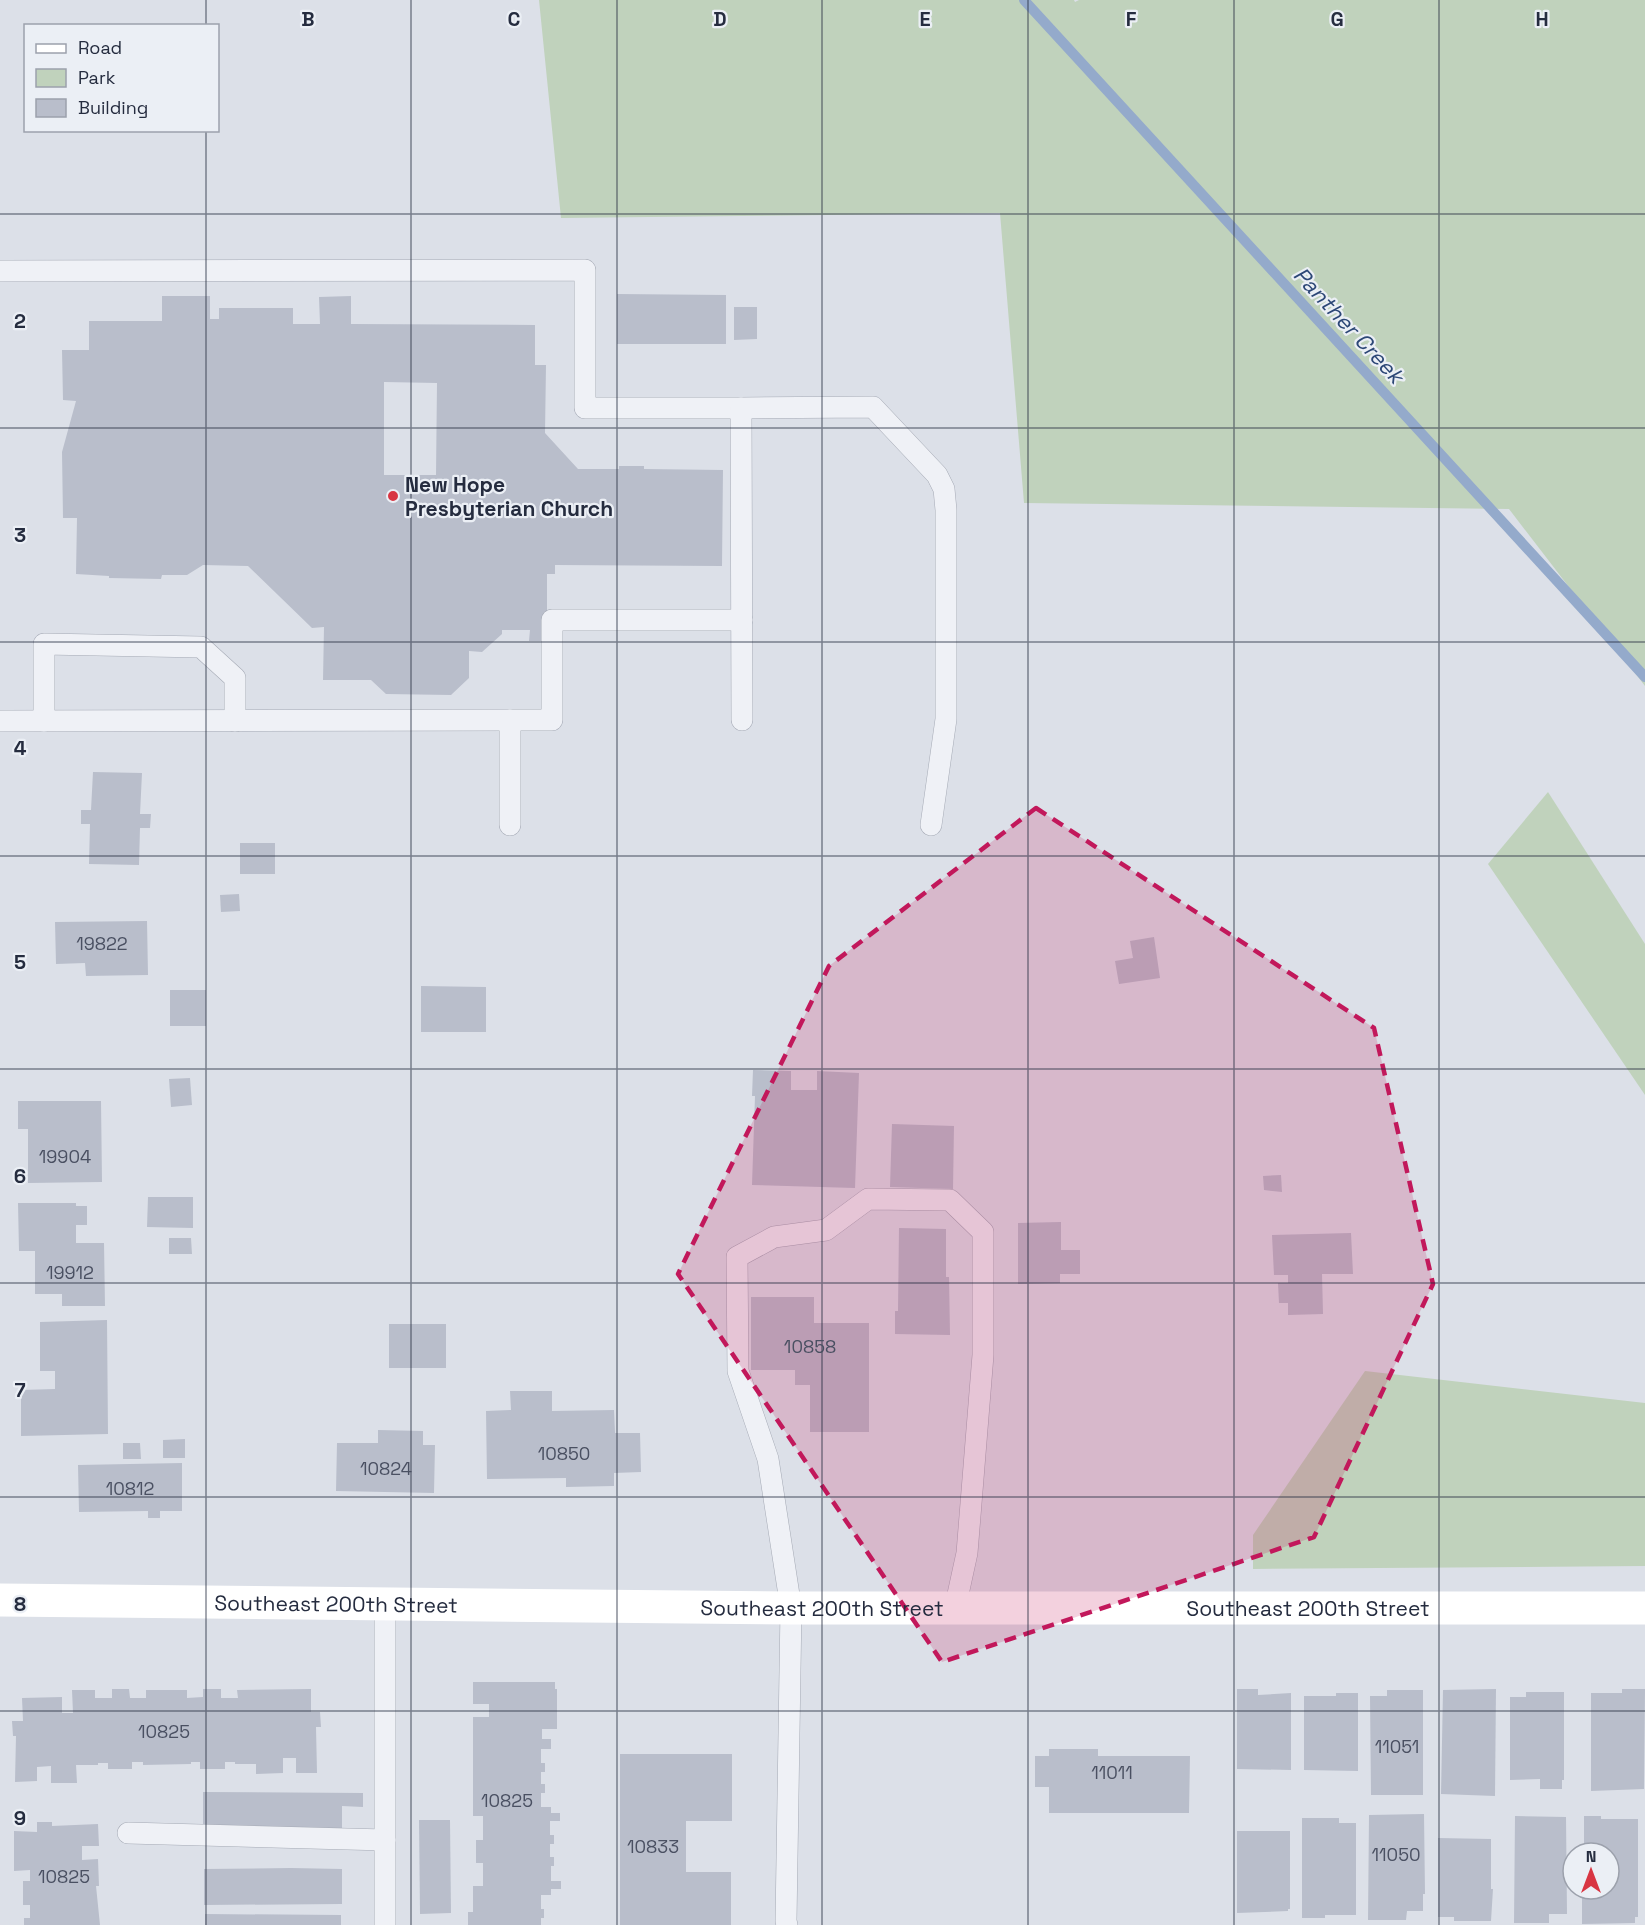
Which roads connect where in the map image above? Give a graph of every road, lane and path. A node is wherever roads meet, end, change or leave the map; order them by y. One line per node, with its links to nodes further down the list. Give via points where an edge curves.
1 (0, 271): 2 (lane, via 585,270 585,408)
2 (741, 408): 3 (lane); 10 (lane, via 873,407 937,475 944,489 946,719)
3 (742, 620): 4 (lane, via 552,620 552,720); 5 (lane)
4 (510, 720): 8 (lane); 9 (lane)
5 (742, 720)
6 (0, 721): 7 (lane)
7 (44, 721): 8 (lane); 8 (lane, via 44,644 201,647 235,678)
8 (235, 721)
9 (510, 825)
10 (931, 825)
11 (0, 1600): 12 (street, Southeast 200th Street)
12 (385, 1604): 13 (street, Southeast 200th Street); 17 (lane)
13 (791, 1608): 14 (street, Southeast 200th Street); 14 (lane, via 768,1459 738,1371 737,1257 774,1237 826,1230 868,1199 950,1200 983,1232 983,1355 967,1553); 19 (lane)
14 (956, 1608): 15 (street, Southeast 200th Street)
15 (1645, 1608)
16 (128, 1833): 17 (lane)
17 (385, 1840): 18 (lane)
18 (385, 1925)
19 (787, 1925)

